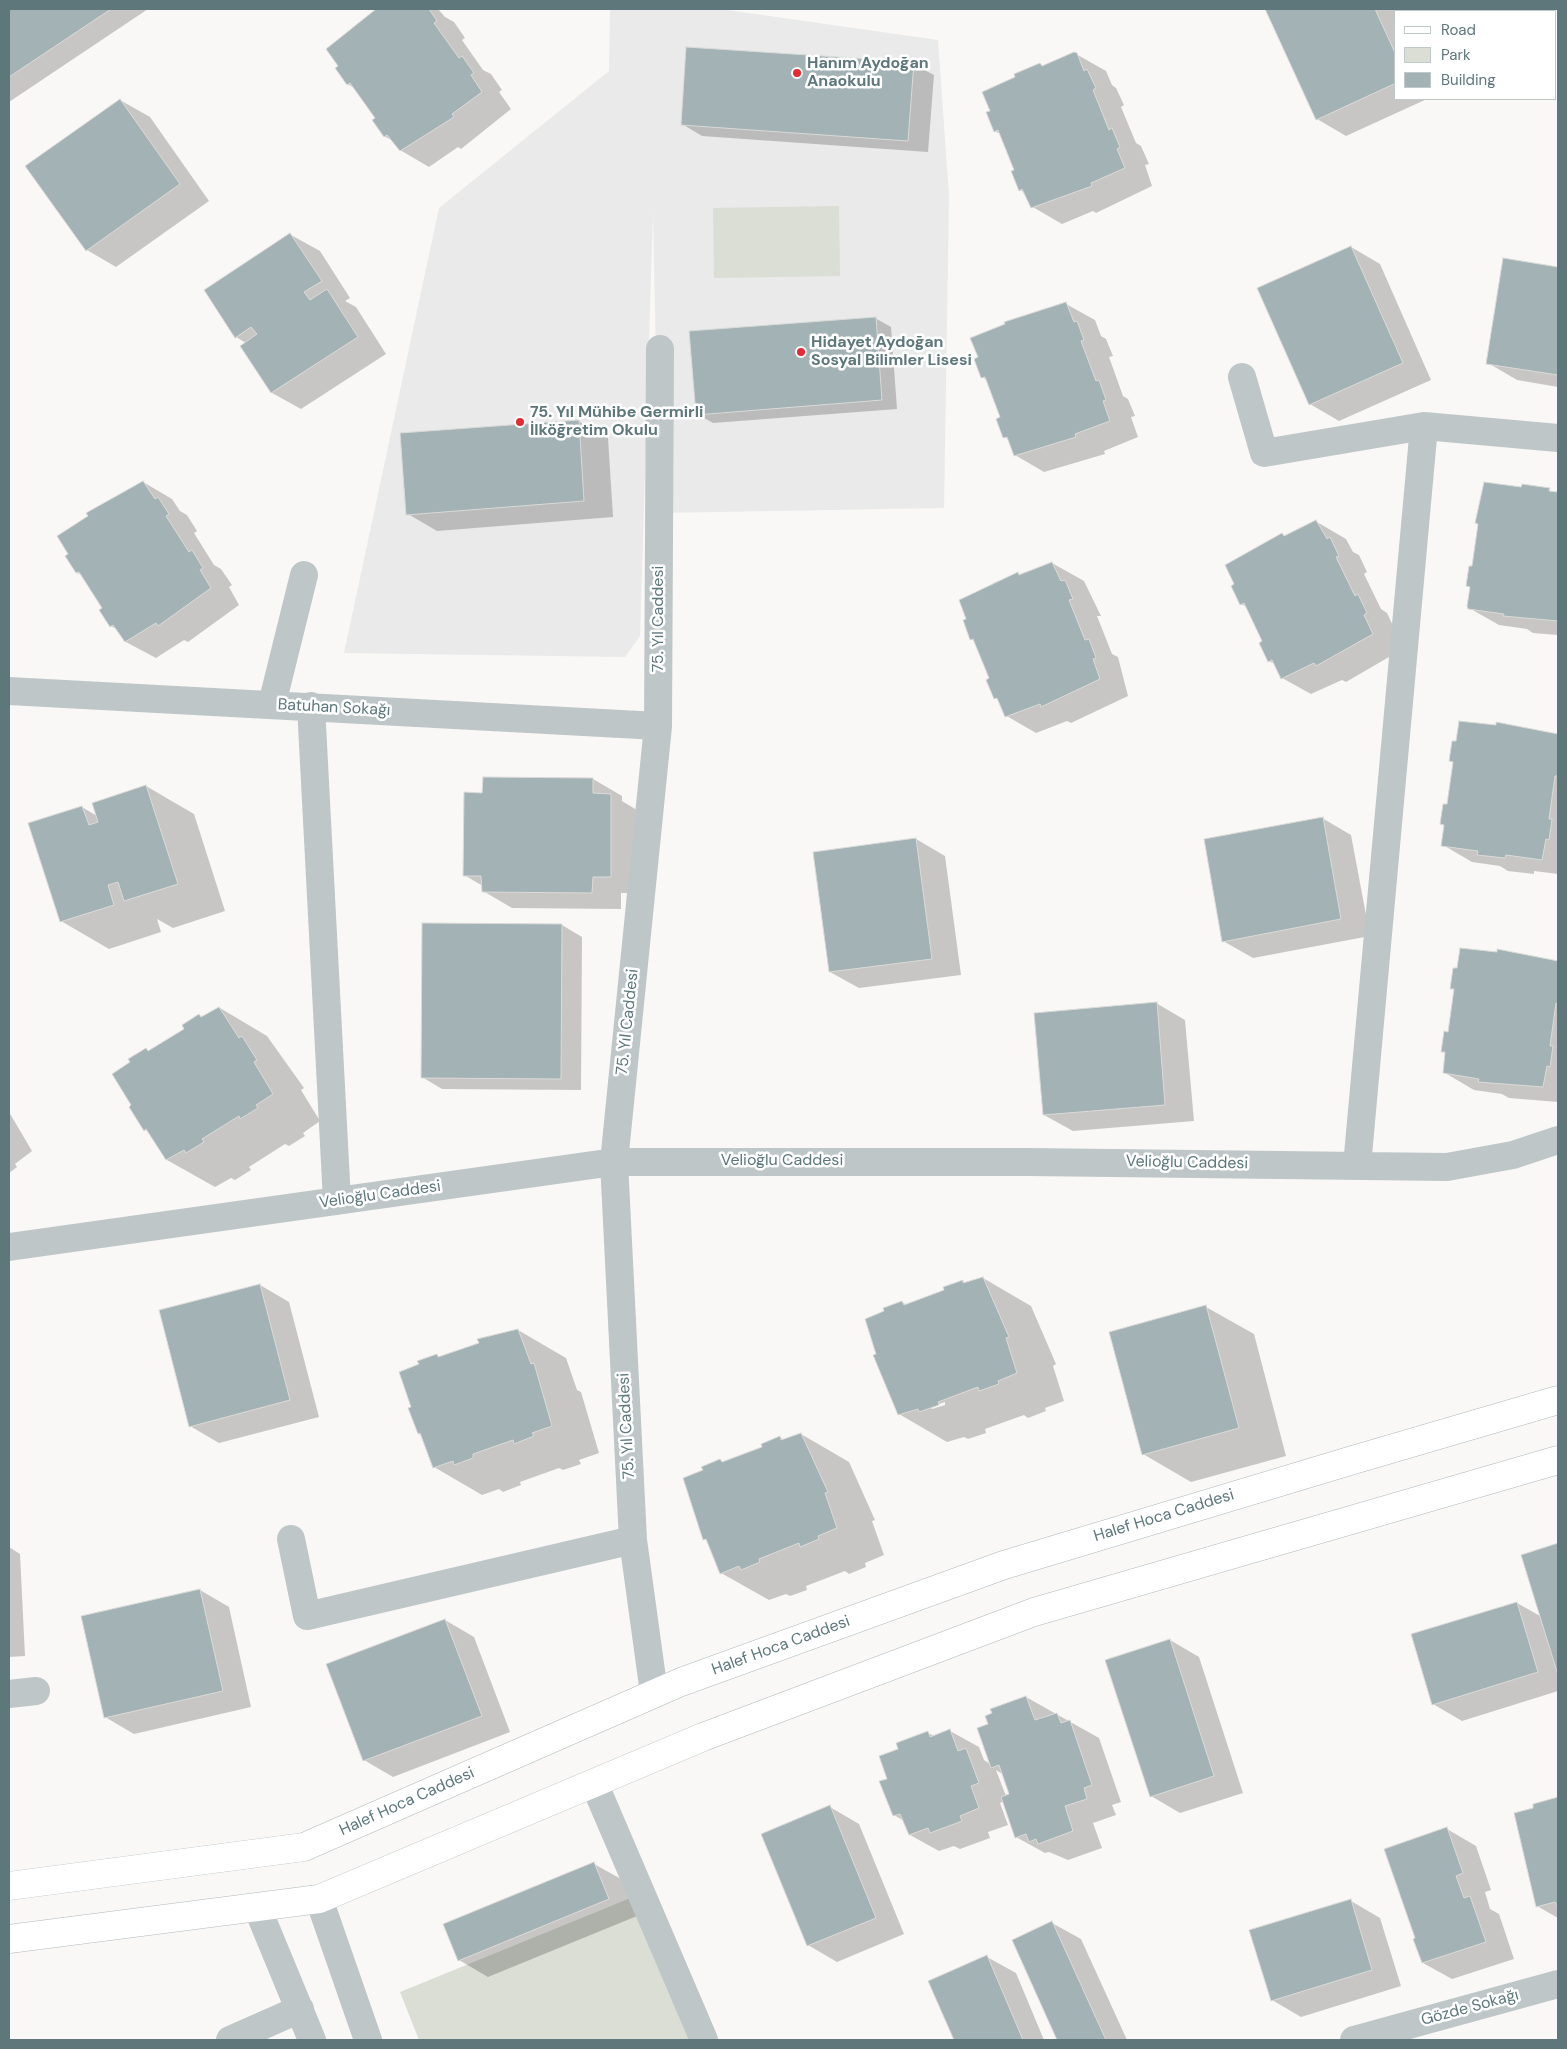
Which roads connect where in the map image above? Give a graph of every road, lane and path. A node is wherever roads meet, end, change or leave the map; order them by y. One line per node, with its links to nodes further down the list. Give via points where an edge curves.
1 (660, 349): 9 (street, 75. Yıl Caddesi)
2 (1242, 377): 3 (street, via 1264,453)
3 (1424, 426): 4 (street); 12 (street)
4 (1558, 438)
5 (304, 575): 7 (street)
6 (9, 691): 7 (street, Batuhan Sokağı)
7 (272, 704): 8 (street, Batuhan Sokağı)
8 (311, 706): 9 (street, Batuhan Sokağı); 13 (street)
9 (658, 726): 11 (street, 75. Yıl Caddesi)
10 (1558, 1140): 12 (street, Velioğlu Caddesi, via 1480,1162 1447,1166)
11 (614, 1162): 12 (street, Velioğlu Caddesi); 13 (street, Velioğlu Caddesi); 18 (street, 75. Yıl Caddesi)
12 (1357, 1166)
13 (337, 1201): 14 (street, Velioğlu Caddesi)
14 (9, 1248)
15 (1558, 1400): 21 (main road, Halef Hoca Caddesi, via 1004,1565)
16 (1558, 1460): 22 (main road, via 1034,1612 703,1737)
17 (291, 1538): 18 (street, via 307,1616)
18 (633, 1540): 21 (street, 75. Yıl Caddesi)
19 (36, 1691): 20 (street)
20 (9, 1694)
21 (654, 1694): 23 (main road, Halef Hoca Caddesi, via 304,1848)
22 (594, 1783): 24 (main road); 32 (street)
23 (9, 1886)
24 (319, 1899): 25 (main road); 31 (street)
25 (257, 1907): 26 (main road); 28 (street)
26 (9, 1939)
27 (1558, 1984): 33 (street, Gözde Sokağı)
28 (300, 2009): 29 (street); 30 (street)
29 (230, 2040)
30 (312, 2040)
31 (368, 2040)
32 (704, 2040)
33 (1354, 2040)

